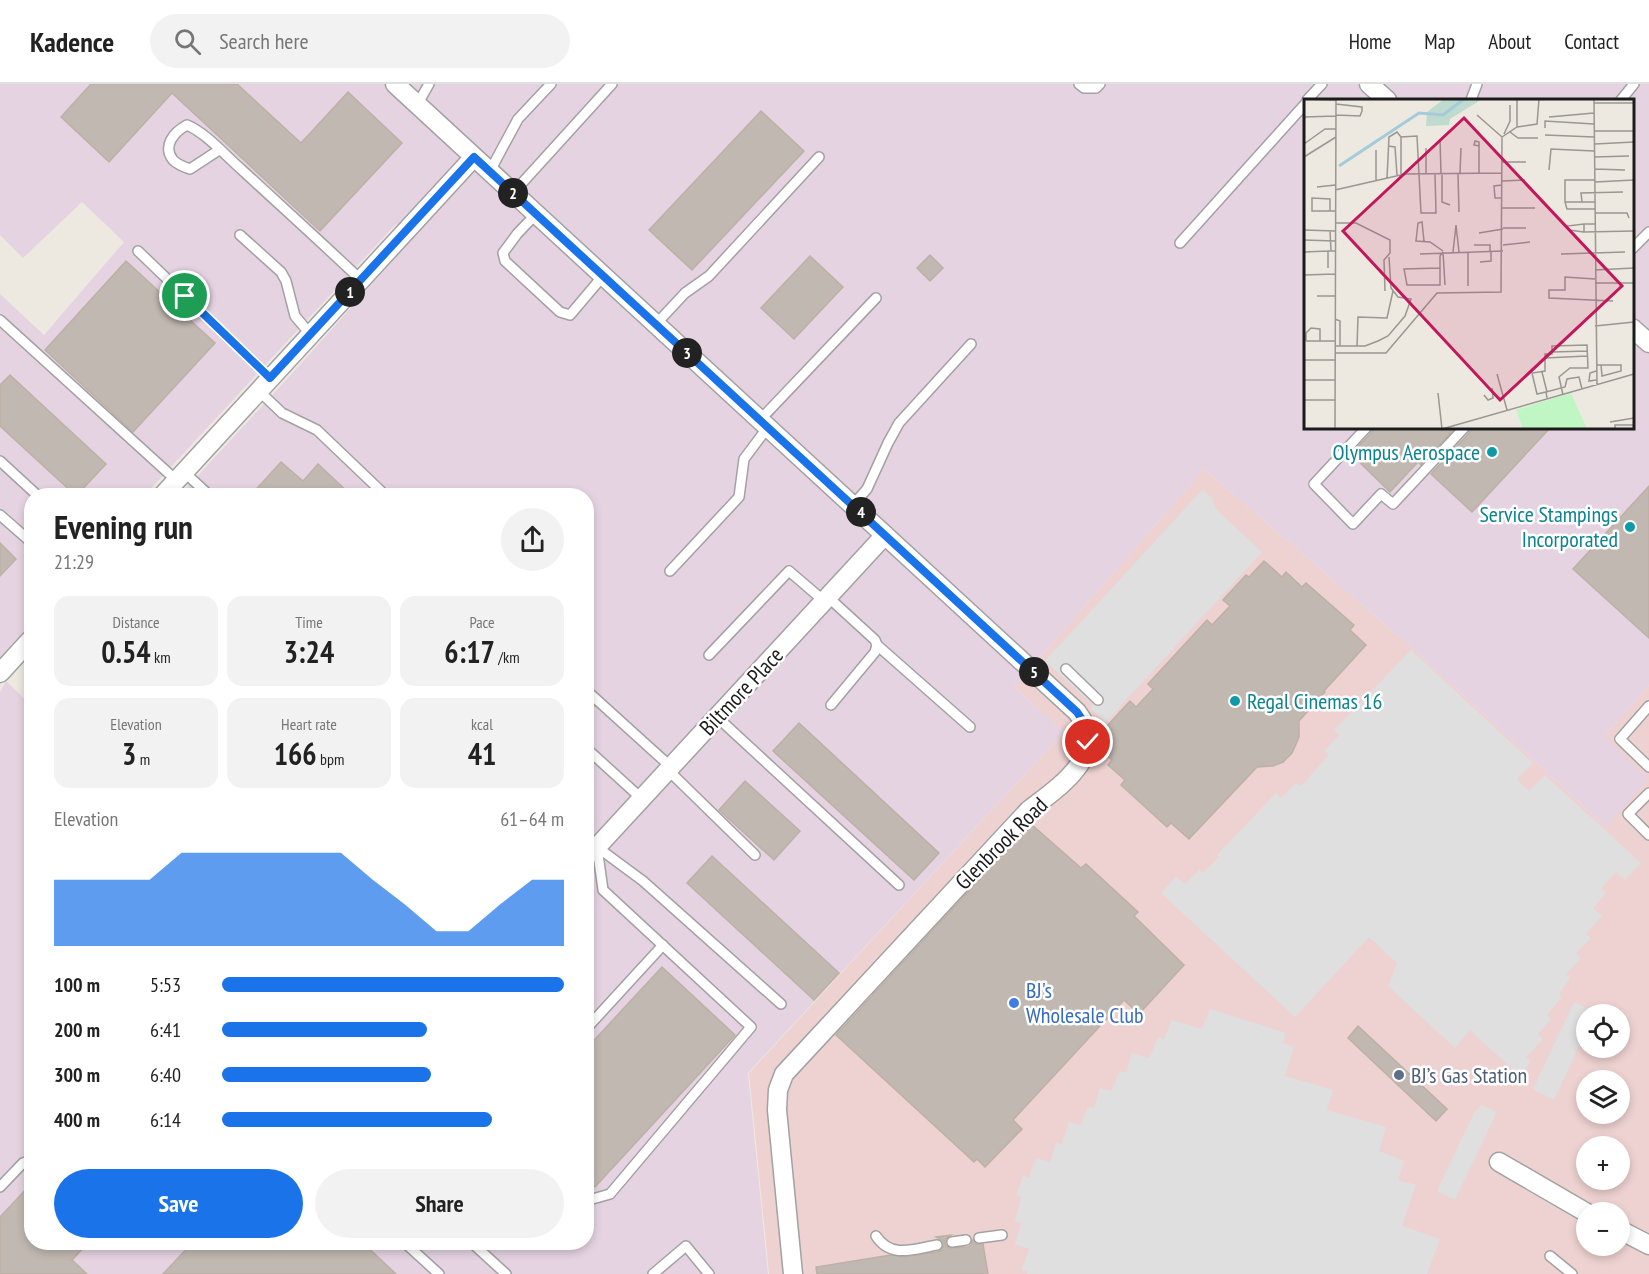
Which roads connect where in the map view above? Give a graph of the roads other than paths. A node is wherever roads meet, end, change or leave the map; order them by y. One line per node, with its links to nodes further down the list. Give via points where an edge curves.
1 (395, 84): 16 (street, Glenbrook Road)
2 (429, 84): 16 (lane)
3 (551, 84): 20 (lane, via 518,119)
4 (612, 84): 21 (lane)
5 (1079, 84): 6 (lane, via 1096,88)
6 (1100, 84)
7 (1322, 84): 11 (lane)
8 (1369, 84): 12 (street)
9 (1477, 84): 13 (lane)
10 (1635, 84): 14 (lane)
11 (1308, 99)
12 (1386, 99)
13 (1471, 99)
14 (1622, 99)
15 (1304, 103): 25 (lane)
16 (417, 105): 18 (street, Glenbrook Road)
17 (219, 150): 17 (lane, via 187,125 169,142 174,162 190,169); 29 (lane)
18 (474, 157): 20 (street, Glenbrook Road); 29 (street)
19 (819, 157): 32 (lane, via 709,276 685,293)
20 (490, 171): 21 (street, Glenbrook Road)
21 (513, 193): 22 (street, Glenbrook Road)
22 (536, 214): 28 (street, Glenbrook Road); 28 (lane, via 503,253 505,261 560,312 570,315)
23 (1649, 232): 26 (lane)
24 (240, 235): 34 (lane, via 281,272 295,316)
25 (1180, 243)
26 (1634, 247)
27 (138, 251): 37 (lane)
28 (603, 276): 32 (street, Glenbrook Road)
29 (361, 280): 34 (street)
30 (876, 297): 38 (lane)
31 (0, 320): 42 (lane)
32 (656, 324): 38 (street, Glenbrook Road)
33 (1634, 330): 35 (street)
34 (311, 335): 37 (street)
35 (1649, 343)
36 (971, 344): 47 (lane, via 899,423 867,489)
37 (265, 385): 42 (street); 46 (lane, via 282,413 317,430)
38 (764, 423): 47 (street, Glenbrook Road); 51 (lane, via 744,459 739,497)
39 (1365, 429): 40 (lane, via 1314,484 1353,524 1381,494 1393,504)
40 (1463, 429)
41 (0, 461): 43 (lane)
42 (180, 476): 44 (street); 45 (lane)
43 (29, 488)
44 (169, 488)
45 (198, 488)
46 (378, 488)
47 (853, 505): 49 (street, Glenbrook Road)
48 (0, 515): 50 (lane)
49 (885, 535): 52 (street, Biltmore Place); 98 (street, Glenbrook Road, via 1077,712 1085,724 1088,742 1082,762 1064,783 1029,810 784,1074 777,1110)
50 (24, 536)
51 (670, 571)
52 (826, 599): 53 (lane); 55 (lane, via 789,571); 62 (street, Biltmore Place)
53 (877, 645): 60 (lane); 63 (lane)
54 (24, 647): 57 (street)
55 (709, 655)
56 (1066, 669): 59 (lane)
57 (0, 673)
58 (594, 697): 66 (lane)
59 (1098, 700)
60 (831, 705)
61 (1649, 706): 65 (lane, via 1620,739)
62 (717, 717): 66 (street, Biltmore Place); 74 (lane)
63 (970, 728)
64 (594, 755): 68 (lane)
65 (1649, 767)
66 (670, 768): 68 (street, Biltmore Place); 72 (lane)
67 (1649, 793): 69 (lane, via 1628,814)
68 (642, 799): 70 (street, Biltmore Place)
69 (1648, 832)
70 (594, 847)
71 (594, 850): 76 (lane, via 643,881)
72 (755, 855)
73 (594, 856): 75 (lane, via 603,890)
74 (899, 885)
75 (663, 945): 77 (lane); 81 (lane, via 751,1027 610,1194)
76 (781, 1004)
77 (594, 1020)
78 (1499, 1162): 82 (street)
79 (24, 1163): 80 (lane)
80 (0, 1187)
81 (594, 1199)
82 (1576, 1207)
83 (1002, 1235): 86 (lane)
84 (1630, 1235): 90 (street)
85 (876, 1236): 89 (lane, via 889,1250)
86 (979, 1238)
87 (966, 1240): 88 (lane)
88 (952, 1242)
89 (937, 1245)
90 (1649, 1245)
91 (413, 1250): 94 (lane)
92 (480, 1250): 95 (lane)
93 (1550, 1256): 99 (lane)
94 (439, 1274)
95 (506, 1274)
96 (653, 1274): 97 (lane, via 686,1246)
97 (709, 1274)
98 (793, 1274)
99 (1572, 1274)

